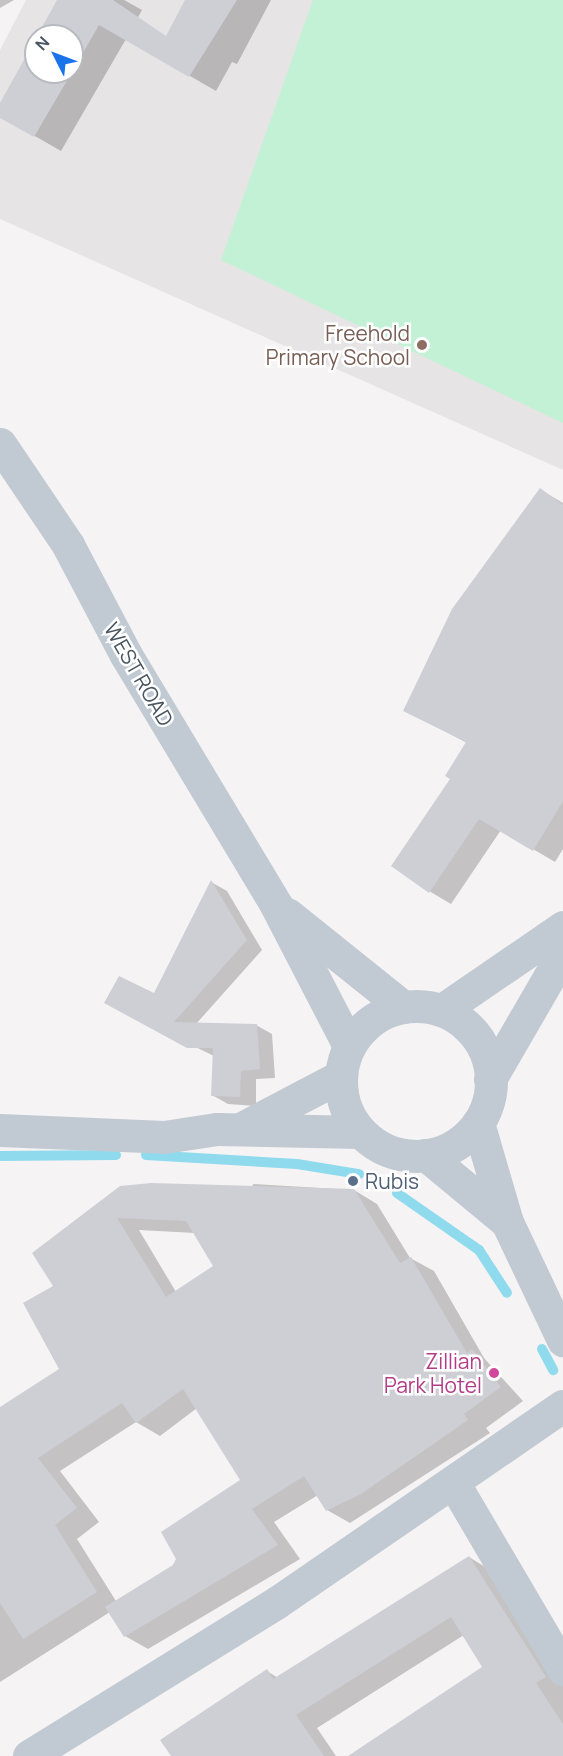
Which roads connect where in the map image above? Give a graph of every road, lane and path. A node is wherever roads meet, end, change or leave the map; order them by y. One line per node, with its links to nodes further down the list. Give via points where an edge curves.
1 (0, 444): 2 (street, WEST ROAD, via 68,545 126,655)
2 (276, 905): 5 (street, WEST ROAD); 7 (street, WEST ROAD)
3 (563, 927): 6 (street)
4 (563, 953): 8 (street)
5 (403, 1007): 6 (street); 7 (street, via 372,1020)
6 (442, 1011): 8 (street, via 477,1037)
7 (345, 1061): 11 (street); 12 (street, via 342,1096)
8 (490, 1079): 9 (street)
9 (478, 1123): 13 (street, via 446,1149); 14 (street)
10 (0, 1130): 11 (street, via 164,1137)
11 (237, 1130): 12 (street)
12 (360, 1132): 13 (street, via 390,1152)
13 (426, 1155): 14 (street)
14 (507, 1222): 15 (street)
15 (563, 1340)
16 (563, 1406): 17 (street)
17 (453, 1482): 18 (street); 19 (street, via 276,1603)
18 (563, 1669)
19 (43, 1752)

